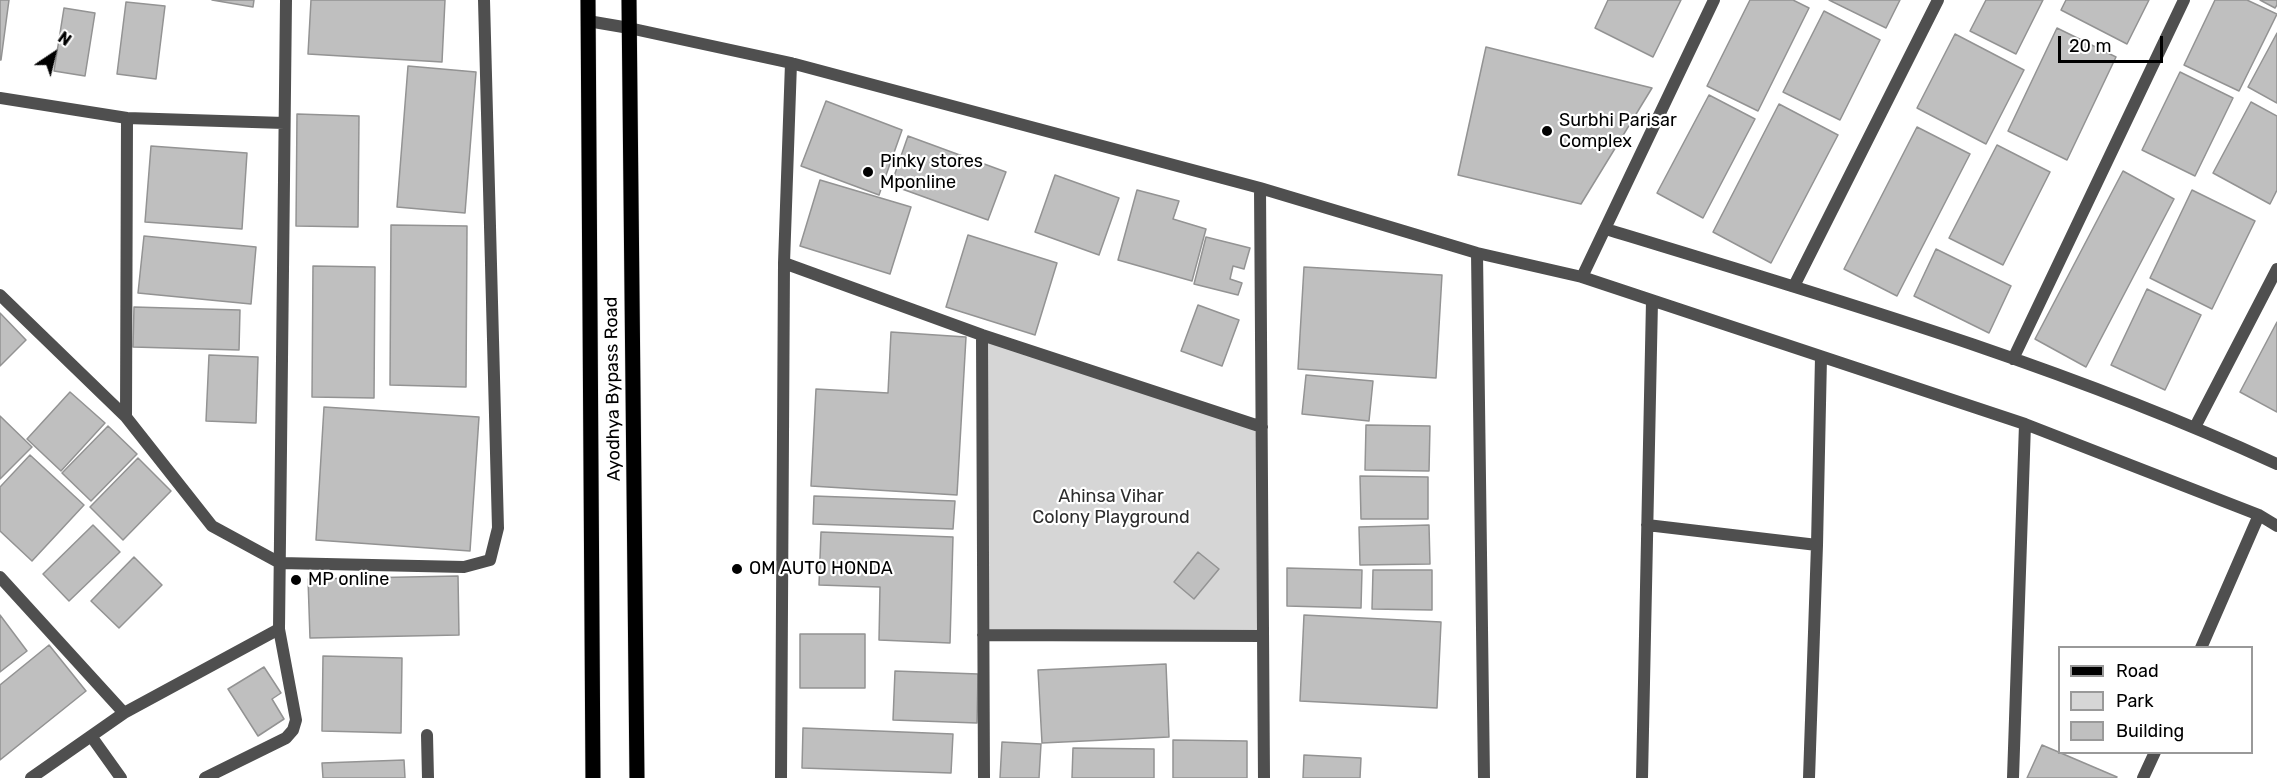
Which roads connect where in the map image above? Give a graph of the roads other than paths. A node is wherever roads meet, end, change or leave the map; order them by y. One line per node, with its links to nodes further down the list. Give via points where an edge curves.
1 (286, 0): 13 (street)
2 (484, 0): 35 (street, via 498,528 489,560 464,567)
3 (588, 0): 8 (main road, Ayodhya Bypass Road)
4 (629, 0): 9 (main road, Ayodhya Bypass Road)
5 (1714, 0): 15 (street)
6 (1938, 0): 20 (street)
7 (2184, 0): 25 (street)
8 (588, 21): 9 (street); 51 (main road, Ayodhya Bypass Road)
9 (629, 28): 10 (street); 52 (main road, Ayodhya Bypass Road)
10 (791, 63): 14 (street); 17 (street)
11 (0, 98): 12 (street)
12 (127, 118): 13 (street); 26 (street)
13 (284, 123): 35 (street)
14 (1260, 189): 16 (street); 28 (street)
15 (1606, 229): 19 (street); 20 (street)
16 (1477, 253): 19 (street); 56 (street)
17 (784, 263): 23 (street); 53 (street)
18 (2277, 270): 29 (street)
19 (1582, 277): 22 (street)
20 (1794, 286): 25 (street)
21 (0, 295): 26 (street)
22 (1652, 302): 24 (street); 32 (street)
23 (982, 336): 28 (street); 38 (street)
24 (1821, 357): 27 (street); 34 (street)
25 (2013, 359): 29 (street)
26 (126, 417): 35 (street, via 212,526)
27 (2025, 424): 31 (street); 59 (street)
28 (1262, 427): 39 (street)
29 (2195, 427): 30 (street)
30 (2277, 464)
31 (2259, 515): 33 (street); 40 (street)
32 (1647, 525): 34 (street); 57 (street)
33 (2277, 526)
34 (1817, 545): 58 (street)
35 (280, 563): 37 (street)
36 (0, 577): 41 (street)
37 (279, 629): 41 (street); 45 (street, via 296,720 293,730 286,738)
38 (983, 635): 39 (street); 54 (street)
39 (1263, 636): 55 (street)
40 (2202, 646)
41 (124, 713): 43 (street)
42 (427, 735): 50 (street)
43 (91, 736): 46 (street); 47 (street)
44 (2155, 754): 60 (street)
45 (237, 765): 48 (street); 49 (street)
46 (31, 778)
47 (121, 778)
48 (205, 778)
49 (236, 778)
50 (428, 778)
51 (593, 778)
52 (637, 778)
53 (780, 778)
54 (984, 778)
55 (1264, 778)
56 (1484, 778)
57 (1642, 778)
58 (1809, 778)
59 (2013, 778)
60 (2144, 778)

